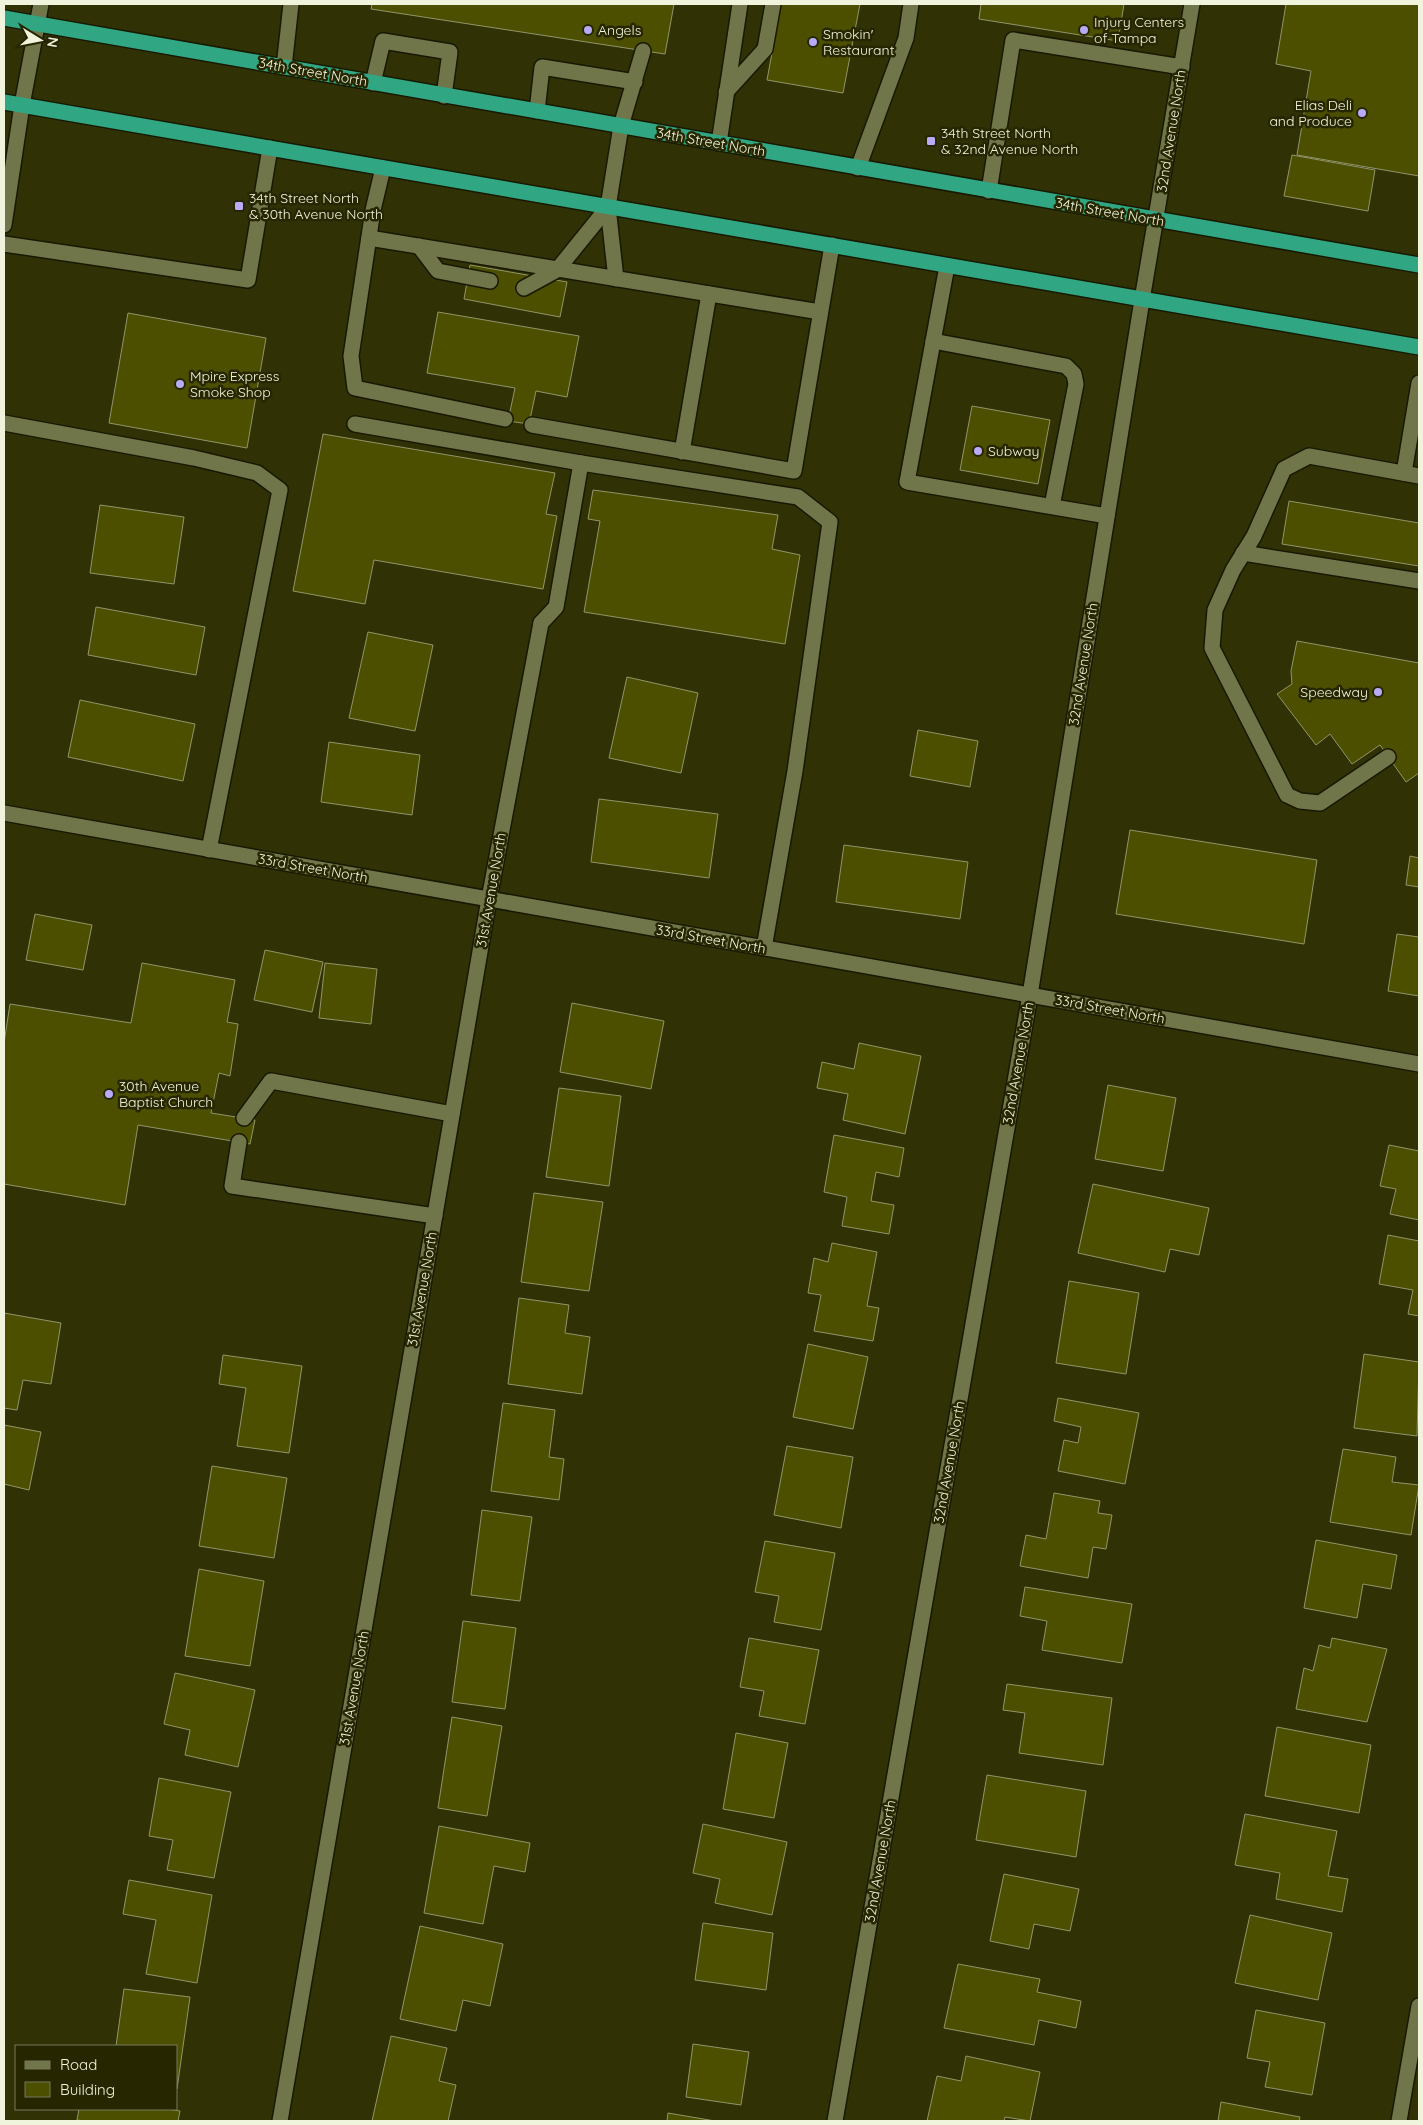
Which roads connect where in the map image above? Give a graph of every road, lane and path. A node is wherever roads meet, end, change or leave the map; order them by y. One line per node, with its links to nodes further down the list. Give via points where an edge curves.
1 (41, 4): 8 (street)
2 (291, 4): 10 (street)
3 (740, 4): 14 (street)
4 (773, 4): 14 (street, via 765,48)
5 (911, 4): 23 (street, via 906,38)
6 (1192, 4): 11 (street, 32nd Avenue North)
7 (4, 18): 8 (highway, 34th Street North)
8 (38, 24): 10 (highway, 34th Street North); 17 (street)
9 (643, 50): 12 (street)
10 (284, 67): 13 (highway, 34th Street North)
11 (1182, 67): 24 (street, via 1013,40); 26 (street, 32nd Avenue North)
12 (635, 82): 18 (street, via 542,67); 19 (street)
13 (373, 83): 15 (highway, 34th Street North); 15 (street, via 383,41 450,52)
14 (726, 92): 20 (street)
15 (444, 96): 18 (highway, 34th Street North)
16 (4, 102): 17 (highway)
17 (22, 105): 21 (highway); 27 (street)
18 (537, 112): 19 (highway, 34th Street North)
19 (621, 126): 20 (highway, 34th Street North); 25 (street)
20 (719, 143): 23 (highway, 34th Street North)
21 (270, 148): 22 (highway); 29 (street, via 248,280)
22 (383, 168): 25 (highway); 28 (street)
23 (858, 168): 24 (highway, 34th Street North)
24 (989, 191): 26 (highway, 34th Street North)
25 (608, 207): 31 (highway); 34 (street); 35 (street)
26 (1156, 220): 32 (highway, 34th Street North); 39 (street, 32nd Avenue North)
27 (4, 225)
28 (370, 238): 30 (street); 44 (street, via 351,356 355,388)
29 (4, 244)
30 (419, 246): 34 (street); 36 (street, via 438,271)
31 (832, 246): 33 (highway); 40 (street)
32 (1419, 265)
33 (946, 266): 39 (highway); 41 (street)
34 (557, 270): 35 (street); 37 (street)
35 (616, 280): 38 (street)
36 (490, 281)
37 (524, 288)
38 (709, 294): 40 (street); 48 (street)
39 (1142, 300): 42 (highway); 52 (street, 32nd Avenue North)
40 (820, 312): 48 (street, via 794,471)
41 (933, 341): 51 (street, via 1066,366 1074,374 1076,384); 51 (street, via 907,482)
42 (1419, 347)
43 (1419, 383): 50 (street)
44 (506, 420)
45 (4, 423): 57 (street, via 194,458 256,473 280,490)
46 (356, 424): 49 (street)
47 (532, 425): 48 (street)
48 (682, 452)
49 (581, 464): 58 (street, 31st Avenue North, via 556,607 540,622); 59 (street, via 798,497 830,522 795,771)
50 (1412, 474): 53 (street, via 1309,456 1284,469)
51 (1052, 506): 52 (street)
52 (1107, 516): 60 (street, 32nd Avenue North)
53 (1243, 553): 54 (street); 55 (street, via 1215,610 1212,648 1287,795 1320,803)
54 (1419, 581)
55 (1388, 757)
56 (4, 813): 57 (street, 33rd Street North)
57 (210, 850): 58 (street, 33rd Street North)
58 (489, 900): 59 (street, 33rd Street North); 62 (street, 31st Avenue North)
59 (764, 948): 60 (street, 33rd Street North)
60 (1030, 995): 61 (street, 33rd Street North); 68 (street, 32nd Avenue North)
61 (1419, 1064)
62 (452, 1114): 63 (street, via 271,1081); 65 (street, 31st Avenue North)
63 (244, 1118)
64 (239, 1142): 65 (street, via 232,1186)
65 (435, 1216): 67 (street, 31st Avenue North)
66 (1419, 2006): 69 (street)
67 (280, 2121)
68 (835, 2121)
69 (1399, 2121)

